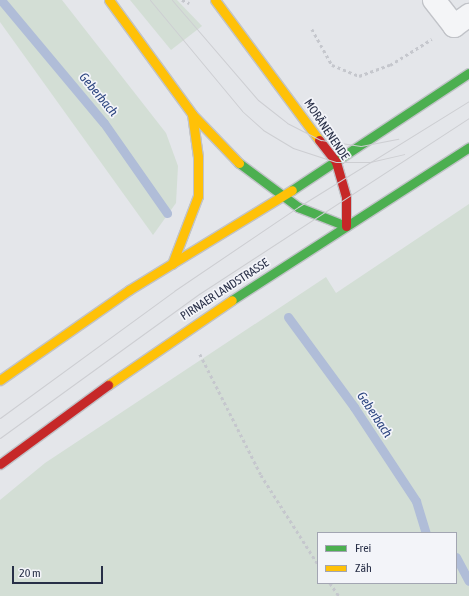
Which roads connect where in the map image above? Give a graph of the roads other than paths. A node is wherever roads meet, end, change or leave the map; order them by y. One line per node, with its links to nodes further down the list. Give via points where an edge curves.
1 (110, 0): 6 (street)
2 (215, 0): 8 (street, MORÄNENENDE)
3 (434, 0): 4 (street)
4 (462, 20)
5 (469, 73): 8 (street)
6 (192, 114): 9 (street, via 239,163); 11 (street, via 198,156 198,196)
7 (469, 147): 10 (street, PIRNAER LANDSTRASSE)
8 (336, 162): 9 (street); 10 (street, MORÄNENENDE, via 346,196)
9 (282, 197): 10 (street, via 315,217); 11 (street)
10 (346, 226): 13 (street, PIRNAER LANDSTRASSE, via 165,344)
11 (172, 264): 12 (street)
12 (0, 380)
13 (0, 464)

